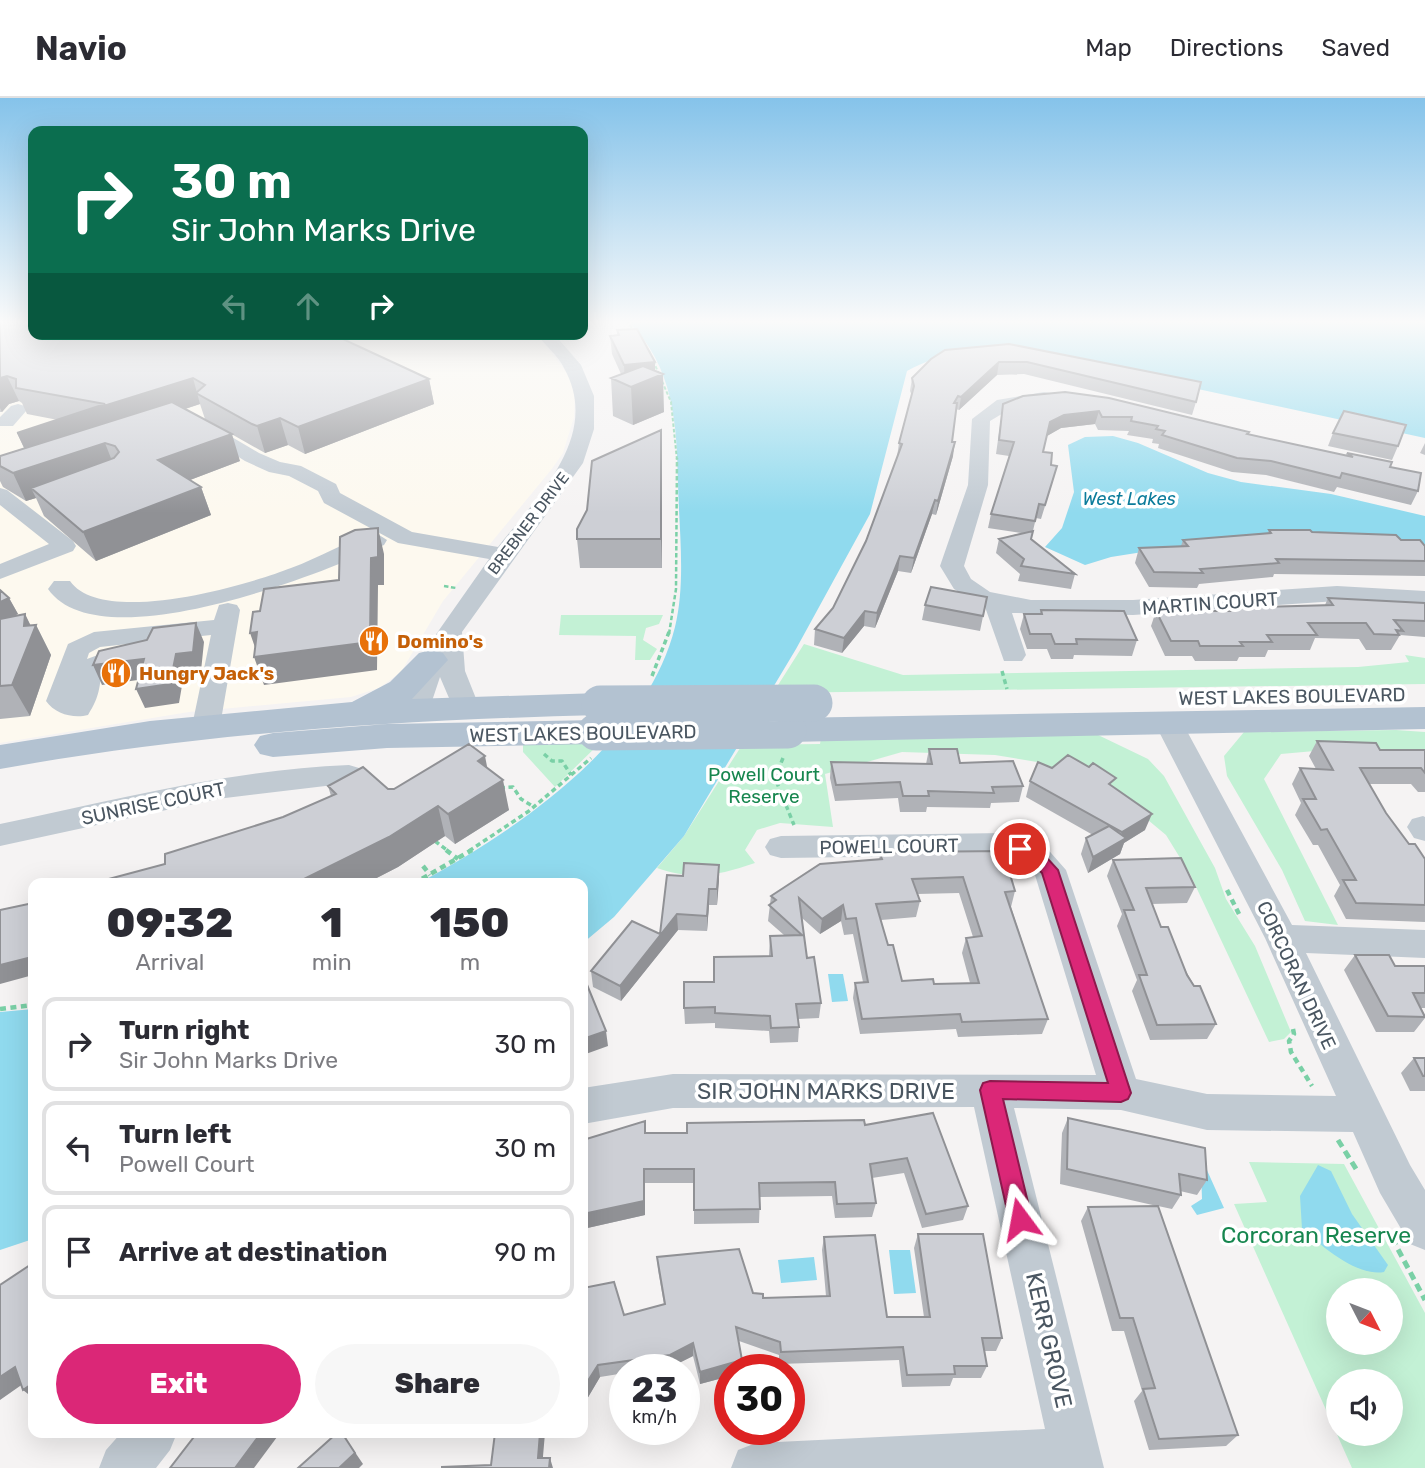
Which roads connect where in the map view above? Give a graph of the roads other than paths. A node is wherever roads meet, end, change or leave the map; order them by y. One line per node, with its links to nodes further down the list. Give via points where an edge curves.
1 (581, 385): 8 (street, BREBNER DRIVE, via 584,429 573,463)
2 (1062, 397): 13 (street, MARTIN COURT, via 1004,404 981,419 978,485 952,566 961,583)
3 (184, 418): 7 (street, via 276,468 295,467 329,488 332,498)
4 (3, 483): 6 (street)
5 (46, 504): 6 (street)
6 (23, 513): 10 (street, via 65,546)
7 (392, 532): 8 (street); 11 (street, via 279,583)
8 (505, 555): 16 (street, BREBNER DRIVE)
9 (1, 560): 10 (street)
10 (30, 560): 11 (street, via 78,604 99,610)
11 (231, 596): 14 (street)
12 (1425, 598): 13 (street, MARTIN COURT, via 1327,594 1101,608)
13 (996, 602): 17 (street)
14 (225, 626): 15 (street); 26 (street)
15 (151, 634)
16 (441, 647): 21 (street); 22 (street, BREBNER DRIVE); 24 (main road, via 402,690)
17 (1013, 654)
18 (1425, 694): 19 (main road, WEST LAKES BOULEVARD)
19 (1336, 695): 20 (main road, via 1374,704); 23 (main road, WEST LAKES BOULEVARD)
20 (1425, 704)
21 (465, 706): 22 (main road, WEST LAKES BOULEVARD); 27 (main road, WEST LAKES BOULEVARD)
22 (418, 707): 24 (main road, WEST LAKES BOULEVARD); 28 (main road, via 425,719 439,722 511,722)
23 (1164, 710): 25 (main road, WEST LAKES BOULEVARD); 27 (main road, WEST LAKES BOULEVARD, bridge, via 814,703); 27 (main road, WEST LAKES BOULEVARD, bridge, via 786,743); 34 (street, CORCORAN DRIVE)
24 (358, 711): 26 (main road, WEST LAKES BOULEVARD)
25 (1425, 718)
26 (206, 726): 29 (main road, WEST LAKES BOULEVARD)
27 (597, 729): 28 (main road, WEST LAKES BOULEVARD)
28 (545, 742): 31 (main road, WEST LAKES BOULEVARD, via 387,736 129,758)
29 (0, 757)
30 (349, 775): 32 (street, SUNRISE COURT, via 314,775 182,793)
31 (0, 780)
32 (0, 835)
33 (788, 848): 37 (street, POWELL COURT, via 1006,844 1033,853 1050,870)
34 (1282, 938): 35 (street); 39 (street, CORCORAN DRIVE)
35 (1425, 944)
36 (990, 1090): 37 (street, SIR JOHN MARKS DRIVE); 38 (street, SIR JOHN MARKS DRIVE, via 673,1091); 42 (street, KERR GROVE)
37 (1121, 1093): 39 (street, SIR JOHN MARKS DRIVE, via 1207,1112)
38 (588, 1106)
39 (1344, 1114): 40 (street, CORCORAN DRIVE, via 1395,1180)
40 (1425, 1229)
41 (149, 1438): 43 (street)
42 (1077, 1460): 44 (street)
43 (124, 1468)
44 (756, 1468)

